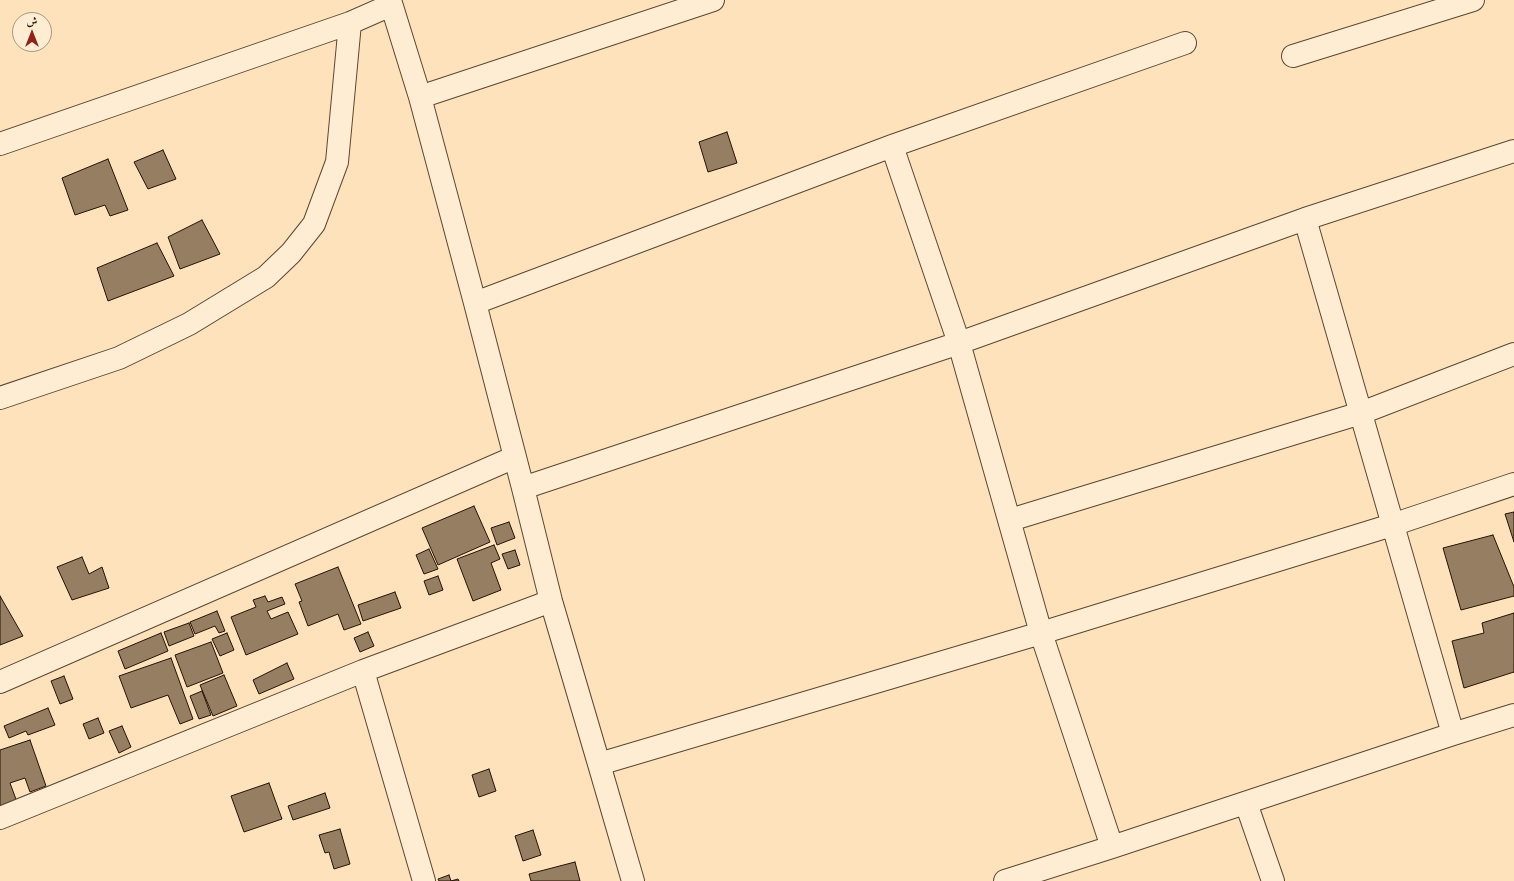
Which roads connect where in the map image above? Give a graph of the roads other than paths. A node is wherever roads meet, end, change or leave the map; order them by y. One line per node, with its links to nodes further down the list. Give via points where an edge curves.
1 (713, 0): 7 (street)
2 (1473, 0): 6 (street)
3 (391, 2): 4 (street); 7 (street)
4 (350, 23): 8 (street); 15 (street, via 337,162 314,224 291,253 266,277 189,324 119,358)
5 (1185, 43): 9 (street)
6 (1293, 56)
7 (420, 98): 12 (street)
8 (0, 144)
9 (892, 146): 12 (street); 13 (street)
10 (1514, 151): 11 (street)
11 (1305, 219): 13 (street); 16 (street)
12 (475, 303): 17 (street)
13 (959, 343): 19 (street); 20 (street)
14 (1514, 354): 16 (street)
15 (0, 398)
16 (1361, 413): 20 (street); 21 (street)
17 (515, 457): 19 (street); 25 (street)
18 (1514, 484): 21 (street)
19 (523, 488): 22 (street)
20 (1010, 520): 23 (street)
21 (1392, 525): 23 (street); 27 (street)
22 (551, 601): 24 (street); 28 (street)
23 (1041, 633): 28 (street); 31 (street)
24 (363, 671): 30 (street); 32 (street)
25 (0, 682)
26 (1514, 715): 27 (street)
27 (1453, 734): 29 (street)
28 (600, 764): 33 (street)
29 (1246, 803): 31 (street); 35 (street)
30 (0, 818)
31 (1112, 847): 34 (street)
32 (424, 881)
33 (633, 881)
34 (1005, 881)
35 (1273, 881)

